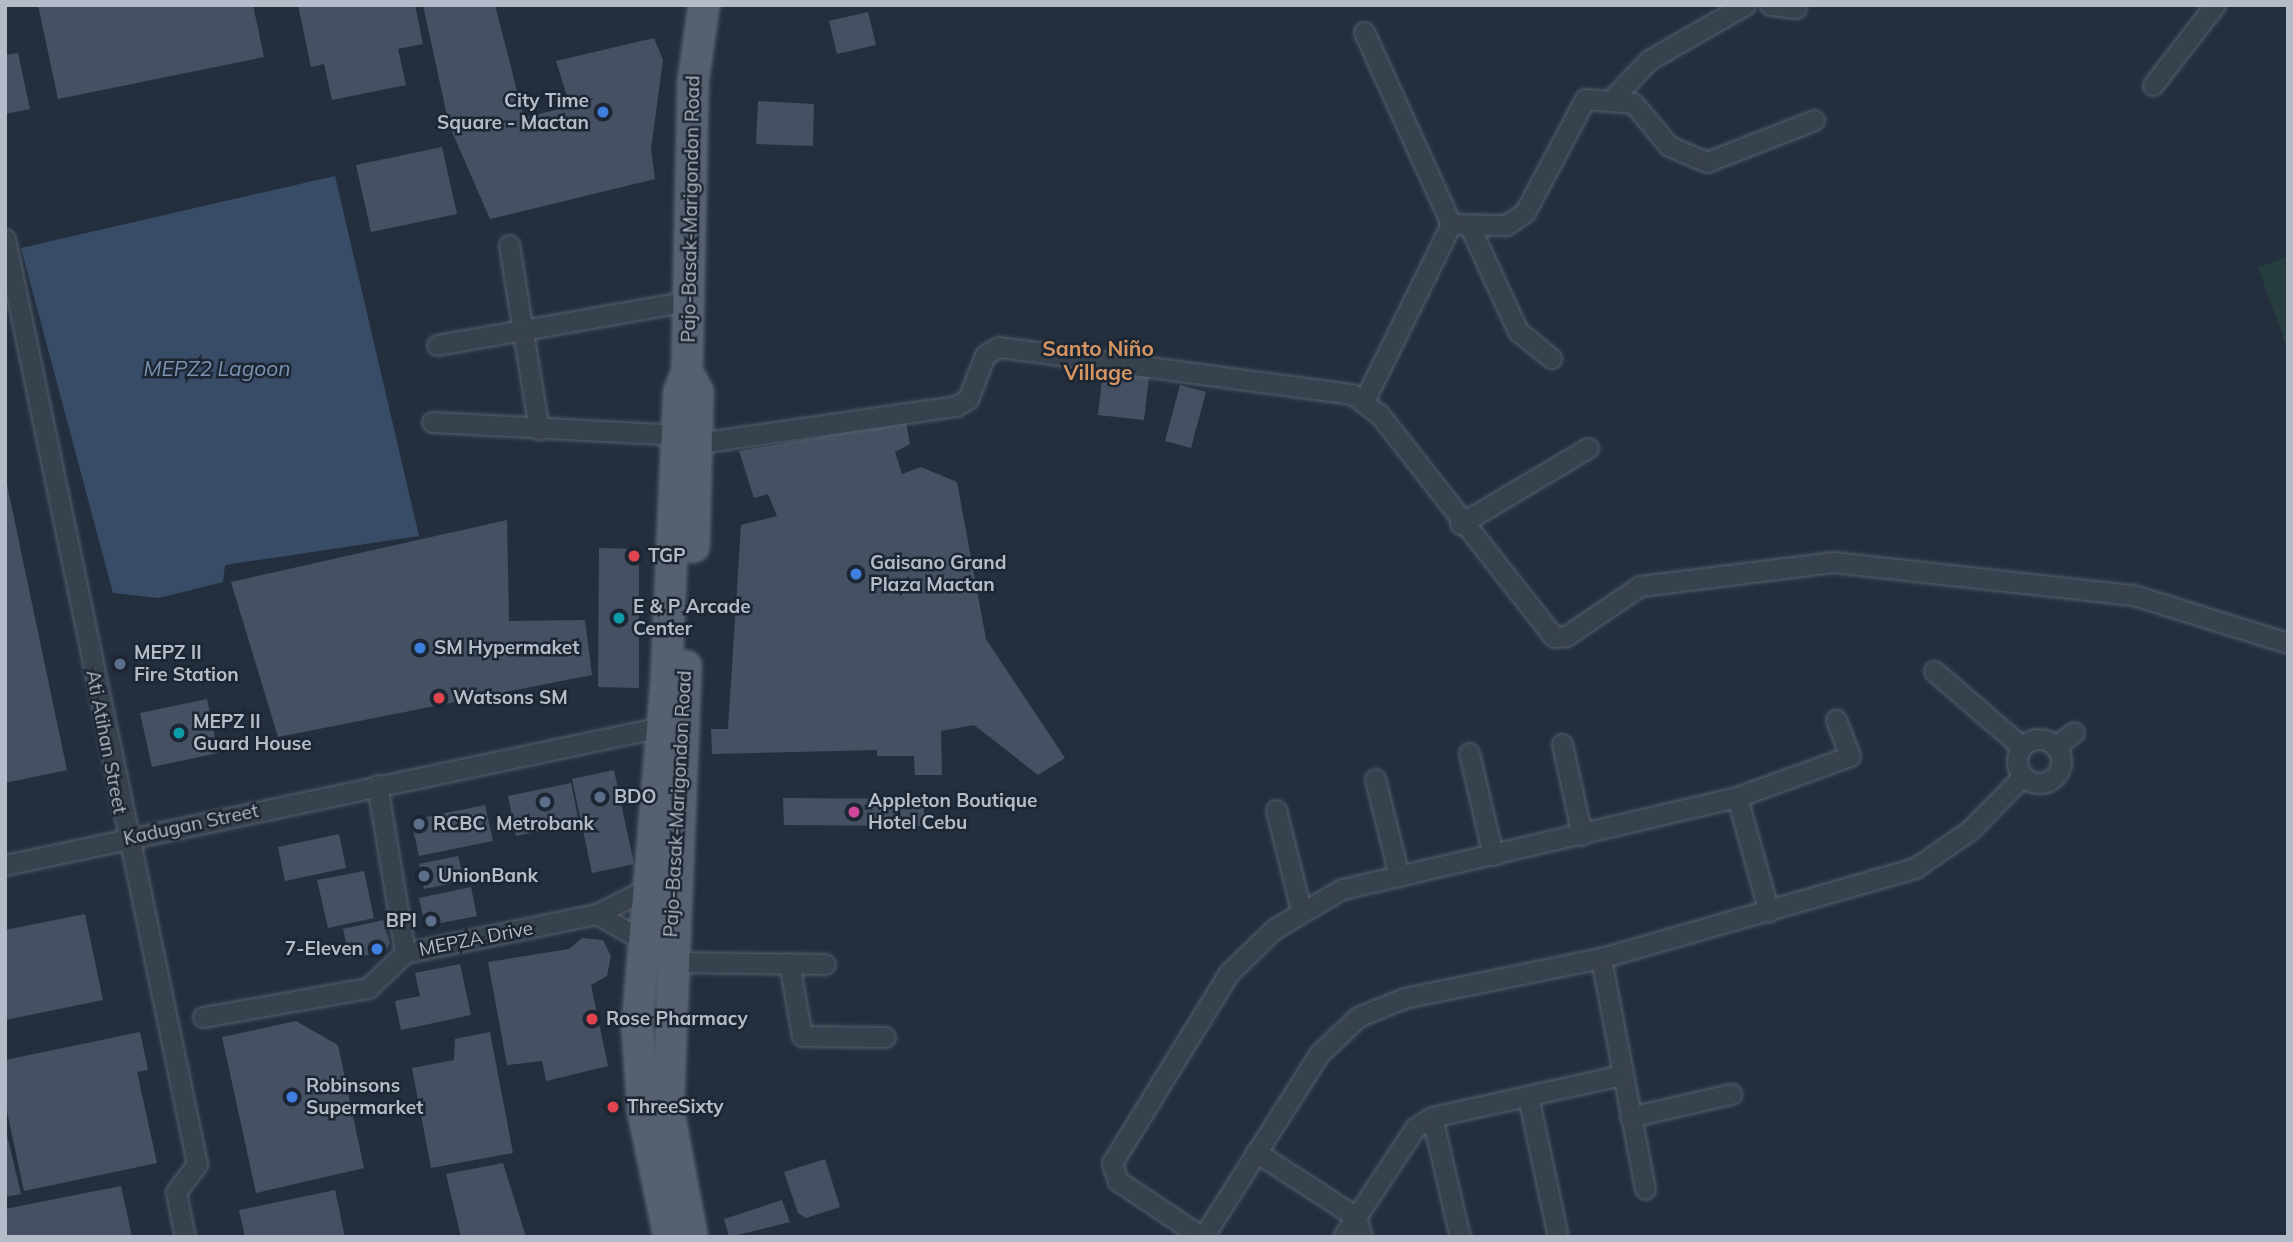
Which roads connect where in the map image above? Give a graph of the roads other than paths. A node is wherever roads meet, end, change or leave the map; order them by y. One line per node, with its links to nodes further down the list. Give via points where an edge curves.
1 (704, 5): 13 (main road, Pajo-Basak-Marigondon Road, via 693,82)
2 (1745, 5): 8 (street, via 1657,54)
3 (1770, 5): 5 (street)
4 (2215, 5): 7 (street)
5 (1796, 8)
6 (1364, 32): 10 (street)
7 (2153, 85)
8 (1613, 98): 9 (street, via 1633,103 1669,146 1707,162); 10 (street, via 1585,99 1525,212 1506,225)
9 (1814, 120)
10 (1460, 225): 16 (street, via 1518,331); 17 (street)
11 (5, 239): 38 (street, Ati Atihan Street)
12 (509, 246): 14 (street)
13 (690, 301): 14 (street); 20 (main road, Pajo-Basak-Marigondon Road)
14 (523, 330): 15 (street); 19 (street)
15 (437, 345)
16 (1551, 358)
17 (1364, 401): 20 (street, via 1352,394 999,347 985,355 968,399 956,406); 22 (street)
18 (432, 422): 19 (street)
19 (539, 429): 20 (street)
20 (687, 439): 26 (main road, Pajo-Basak-Marigondon Road); 49 (main road, Pajo-Basak-Marigondon Road)
21 (1588, 449): 22 (street)
22 (1461, 524): 23 (street, via 1554,637 1566,636 1640,586 1833,562 2133,595)
23 (2288, 643)
24 (1934, 671): 29 (street)
25 (1836, 720): 35 (street, via 1850,757)
26 (661, 727): 34 (street); 42 (main road, Pajo-Basak-Marigondon Road)
27 (2074, 732): 30 (street)
28 (1562, 744): 37 (street)
29 (2022, 747): 30 (street, via 2042,740); 32 (street, via 2017,765)
30 (2055, 747): 32 (street, via 2061,761 2056,775 2043,783)
31 (1469, 753): 39 (street)
32 (2023, 776): 44 (street, via 1970,830 1914,868)
33 (1375, 779): 41 (street)
34 (377, 785): 38 (street, Kadugan Street); 47 (street)
35 (1737, 797): 37 (street); 44 (street)
36 (1276, 810): 43 (street)
37 (1582, 835): 39 (street)
38 (126, 839): 40 (street, Kadugan Street); 63 (street, Ati Atihan Street, via 197,1164 176,1192)
39 (1493, 855): 41 (street)
40 (5, 865)
41 (1399, 876): 43 (street, via 1342,889)
42 (648, 888): 45 (street, MEPZA Drive); 46 (main road, Pajo-Basak-Marigondon Road)
43 (1301, 910): 66 (street, via 1229,973 1112,1163 1118,1181)
44 (1769, 912): 48 (street)
45 (597, 914): 46 (street); 47 (street, MEPZA Drive)
46 (644, 941): 64 (main road, Pajo-Basak-Marigondon Road, via 637,1028 643,1111)
47 (405, 953): 52 (street, MEPZA Drive, via 368,988)
48 (1601, 958): 54 (street); 59 (street, via 1405,998 1358,1017 1319,1054)
49 (669, 962): 50 (street); 65 (main road, Pajo-Basak-Marigondon Road, via 668,1107)
50 (789, 963): 51 (street); 53 (street, via 803,1036)
51 (825, 964)
52 (203, 1017)
53 (885, 1037)
54 (1622, 1074): 56 (street); 58 (street)
55 (1731, 1094): 58 (street)
56 (1528, 1096): 57 (street); 62 (street)
57 (1432, 1117): 61 (street, via 1415,1128); 69 (street)
58 (1630, 1117): 60 (street)
59 (1256, 1152): 61 (street); 66 (street)
60 (1645, 1189)
61 (1356, 1217): 67 (street); 68 (street)
62 (1557, 1233)
63 (185, 1237)
64 (669, 1237)
65 (692, 1237)
66 (1202, 1237)
67 (1343, 1237)
68 (1362, 1237)
69 (1460, 1237)

